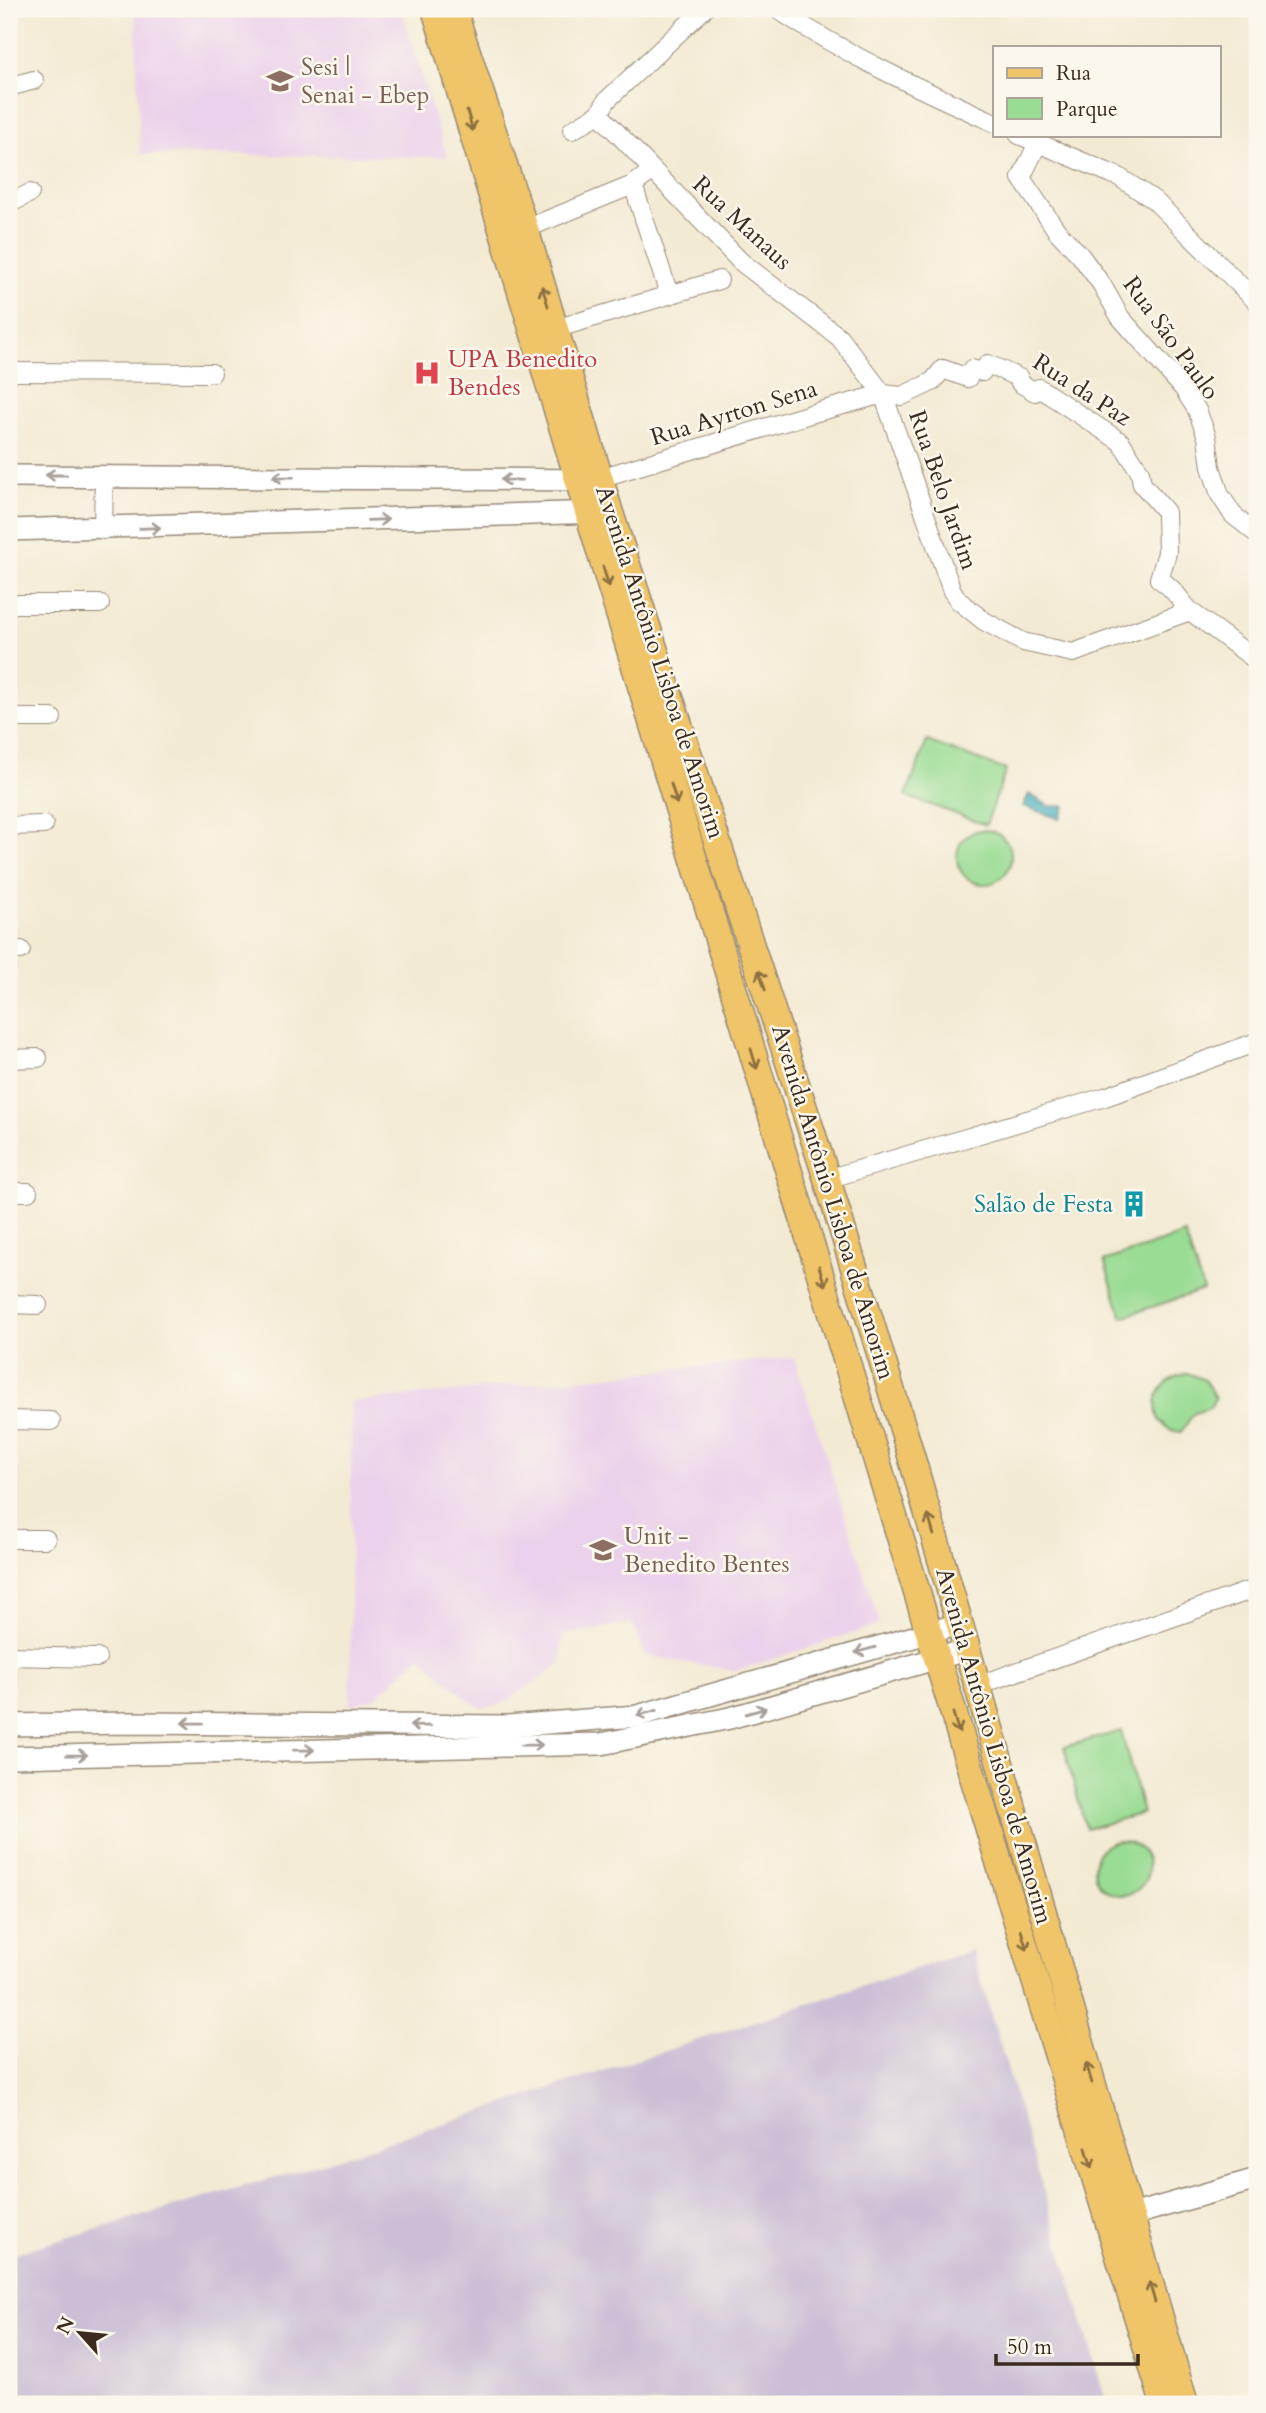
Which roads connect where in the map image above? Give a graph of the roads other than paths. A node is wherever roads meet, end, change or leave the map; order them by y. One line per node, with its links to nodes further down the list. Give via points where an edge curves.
1 (435, 9): 26 (main road, Avenida Antônio Lisboa de Amorim, one-way to 26)
2 (453, 9): 16 (main road, Avenida Antônio Lisboa de Amorim)
3 (704, 9): 7 (street, via 607,100)
4 (777, 9): 8 (street, via 877,69)
5 (34, 80): 6 (street)
6 (9, 87)
7 (599, 114): 9 (street); 12 (street, Rua Manaus)
8 (993, 122)
9 (572, 130)
10 (1021, 136): 11 (street)
11 (1038, 143): 19 (street, via 1119,177 1154,200); 30 (street, Rua São Paulo, via 1021,177 1057,232 1102,285 1120,317 1198,410 1220,495 1233,515)
12 (652, 171): 13 (street); 23 (street, Rua Manaus, via 740,261 839,337)
13 (633, 185): 16 (street); 18 (street)
14 (30, 193): 15 (street)
15 (9, 204)
16 (525, 229): 20 (main road, Avenida Antônio Lisboa de Amorim, one-way to 16)
17 (719, 279): 18 (street)
18 (669, 294): 20 (street)
19 (1257, 302)
20 (555, 329): 26 (main road, Avenida Antônio Lisboa de Amorim)
21 (9, 372): 22 (street)
22 (212, 373)
23 (883, 394): 26 (street, Rua Ayrton Sena); 33 (street, Rua Belo Jardim, via 952,591 985,621 1023,642 1073,653); 33 (street, Rua da Paz, via 902,396 932,382 943,369 968,378 972,369 982,372 988,364 1019,378 1035,392 1039,388 1121,442 1140,472 1142,484 1166,512 1167,553 1159,579 1174,588)
24 (104, 475): 25 (street, one-way to 25); 26 (street, one-way to 24); 29 (street)
25 (9, 476)
26 (589, 480): 27 (main road, Avenida Antônio Lisboa de Amorim)
27 (598, 512): 29 (street, one-way to 27); 42 (main road, Avenida Antônio Lisboa de Amorim, one-way to 27); 53 (main road, Avenida Antônio Lisboa de Amorim, one-way to 53)
28 (9, 530): 29 (street)
29 (103, 530)
30 (1257, 534)
31 (9, 604): 32 (street)
32 (100, 604)
33 (1190, 611): 34 (street)
34 (1257, 661)
35 (9, 718): 36 (street)
36 (52, 718)
37 (44, 825): 38 (street)
38 (9, 826)
39 (1257, 1042): 42 (street, via 1105,1097)
40 (38, 1058): 41 (street)
41 (9, 1059)
42 (827, 1179): 52 (main road, Avenida Antônio Lisboa de Amorim, one-way to 42)
43 (9, 1192): 44 (street)
44 (28, 1192)
45 (9, 1304): 46 (street)
46 (38, 1305)
47 (9, 1420): 48 (street)
48 (51, 1421)
49 (9, 1539): 50 (street)
50 (47, 1539)
51 (1257, 1588): 56 (street)
52 (962, 1637): 53 (street); 56 (main road, Avenida Antônio Lisboa de Amorim)
53 (934, 1645): 58 (street, via 730,1718 628,1740 601,1744); 61 (main road, Avenida Antônio Lisboa de Amorim, one-way to 61)
54 (9, 1657): 55 (street)
55 (96, 1658)
56 (976, 1686): 61 (main road, Avenida Antônio Lisboa de Amorim, one-way to 56)
57 (9, 1725): 58 (street, one-way to 57, via 128,1723)
58 (468, 1736): 59 (street, one-way to 58)
59 (9, 1757)
60 (1257, 2179): 61 (street)
61 (1119, 2218): 62 (main road, Avenida Antônio Lisboa de Amorim); 63 (main road, Avenida Antônio Lisboa de Amorim, one-way to 61)
62 (1164, 2404)
63 (1185, 2404)

